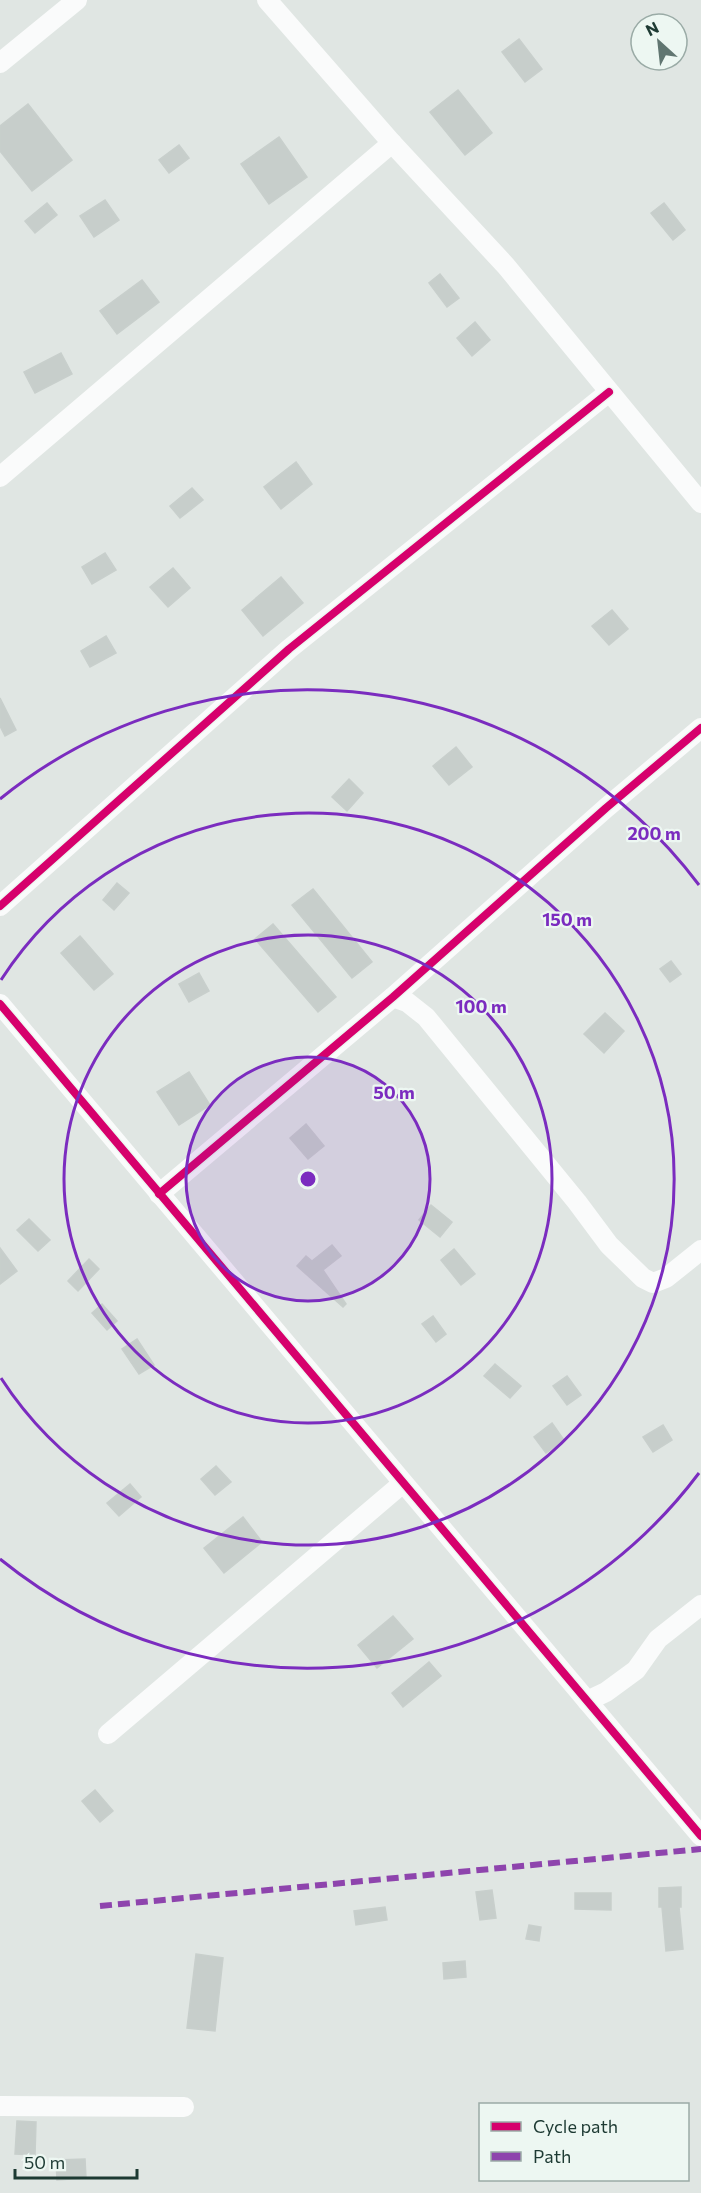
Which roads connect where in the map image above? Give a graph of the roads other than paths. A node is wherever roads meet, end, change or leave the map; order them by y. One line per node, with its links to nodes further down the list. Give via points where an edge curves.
1 (77, 0): 3 (street)
2 (267, 0): 5 (street)
3 (54, 7): 4 (street)
4 (0, 63)
5 (392, 143): 6 (street, via 506,266); 7 (street)
6 (609, 392): 8 (street); 10 (street, via 289,649)
7 (0, 477)
8 (701, 502)
9 (701, 728): 11 (street)
10 (0, 906)
11 (393, 997): 13 (street); 14 (street, via 426,1017 609,1245 643,1278 653,1283 666,1278)
12 (0, 1004): 13 (street)
13 (159, 1194): 15 (street)
14 (701, 1250)
15 (403, 1483): 17 (street); 18 (street)
16 (701, 1605): 17 (street, via 658,1639 636,1670)
17 (586, 1701): 19 (street)
18 (108, 1734)
19 (701, 1836)
20 (0, 2106): 21 (street)
21 (184, 2107)

